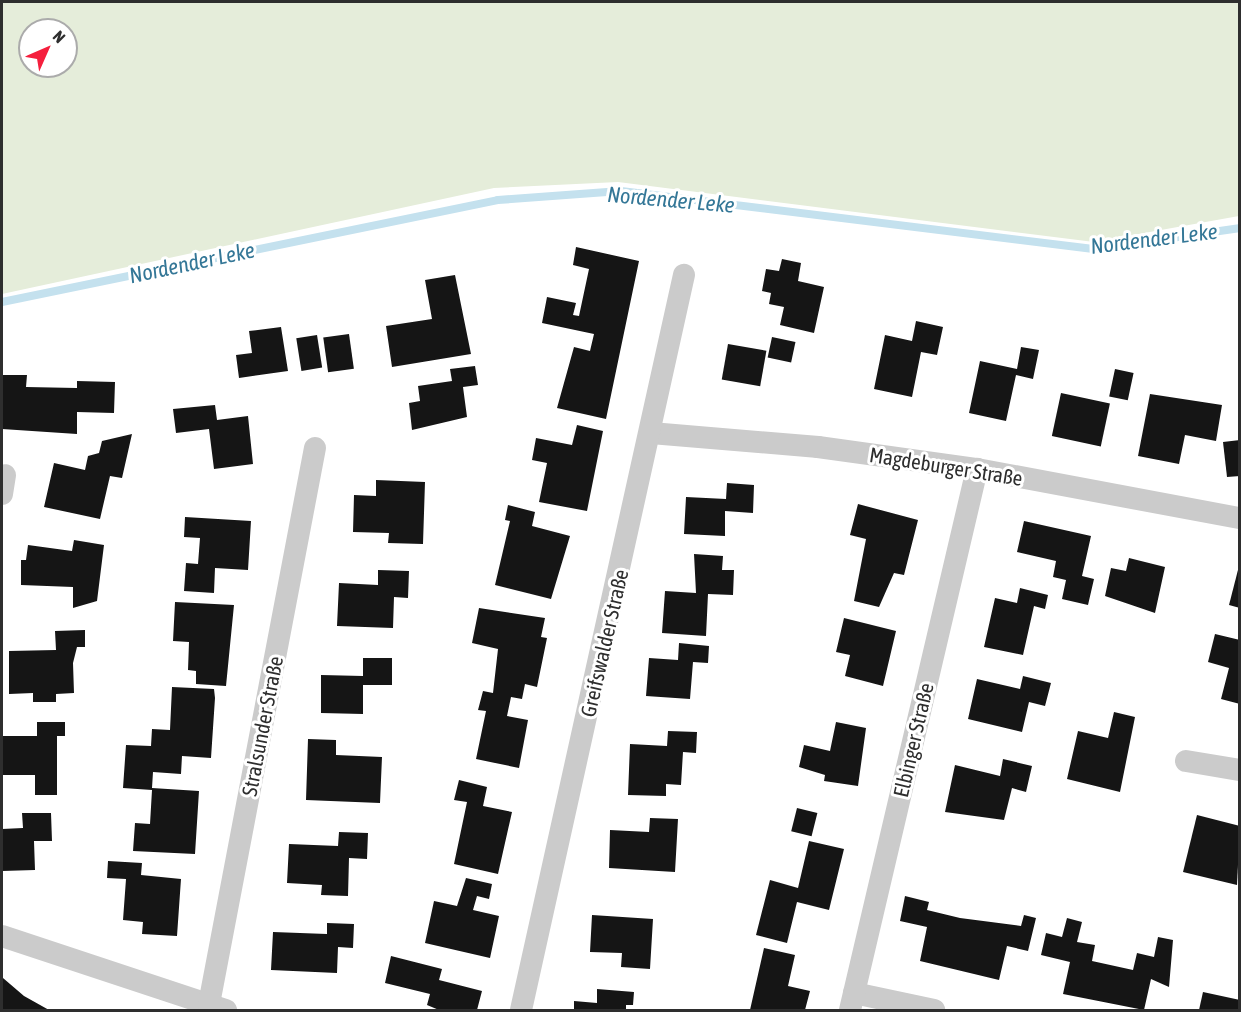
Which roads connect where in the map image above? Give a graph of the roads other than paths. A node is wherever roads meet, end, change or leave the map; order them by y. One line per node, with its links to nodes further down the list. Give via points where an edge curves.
1 (684, 275): 2 (street, Greifswalder Straße)
2 (651, 433): 4 (street, Magdeburger Straße, via 818,447); 11 (street, Greifswalder Straße)
3 (315, 448): 10 (street, Stralsunder Straße)
4 (977, 469): 5 (street, Magdeburger Straße); 9 (street, Elbinger Straße)
5 (1239, 518)
6 (1186, 761): 7 (street)
7 (1239, 770)
8 (2, 936): 10 (street)
9 (852, 1002): 12 (street)
10 (217, 1007)
11 (521, 1011)
12 (934, 1011)

